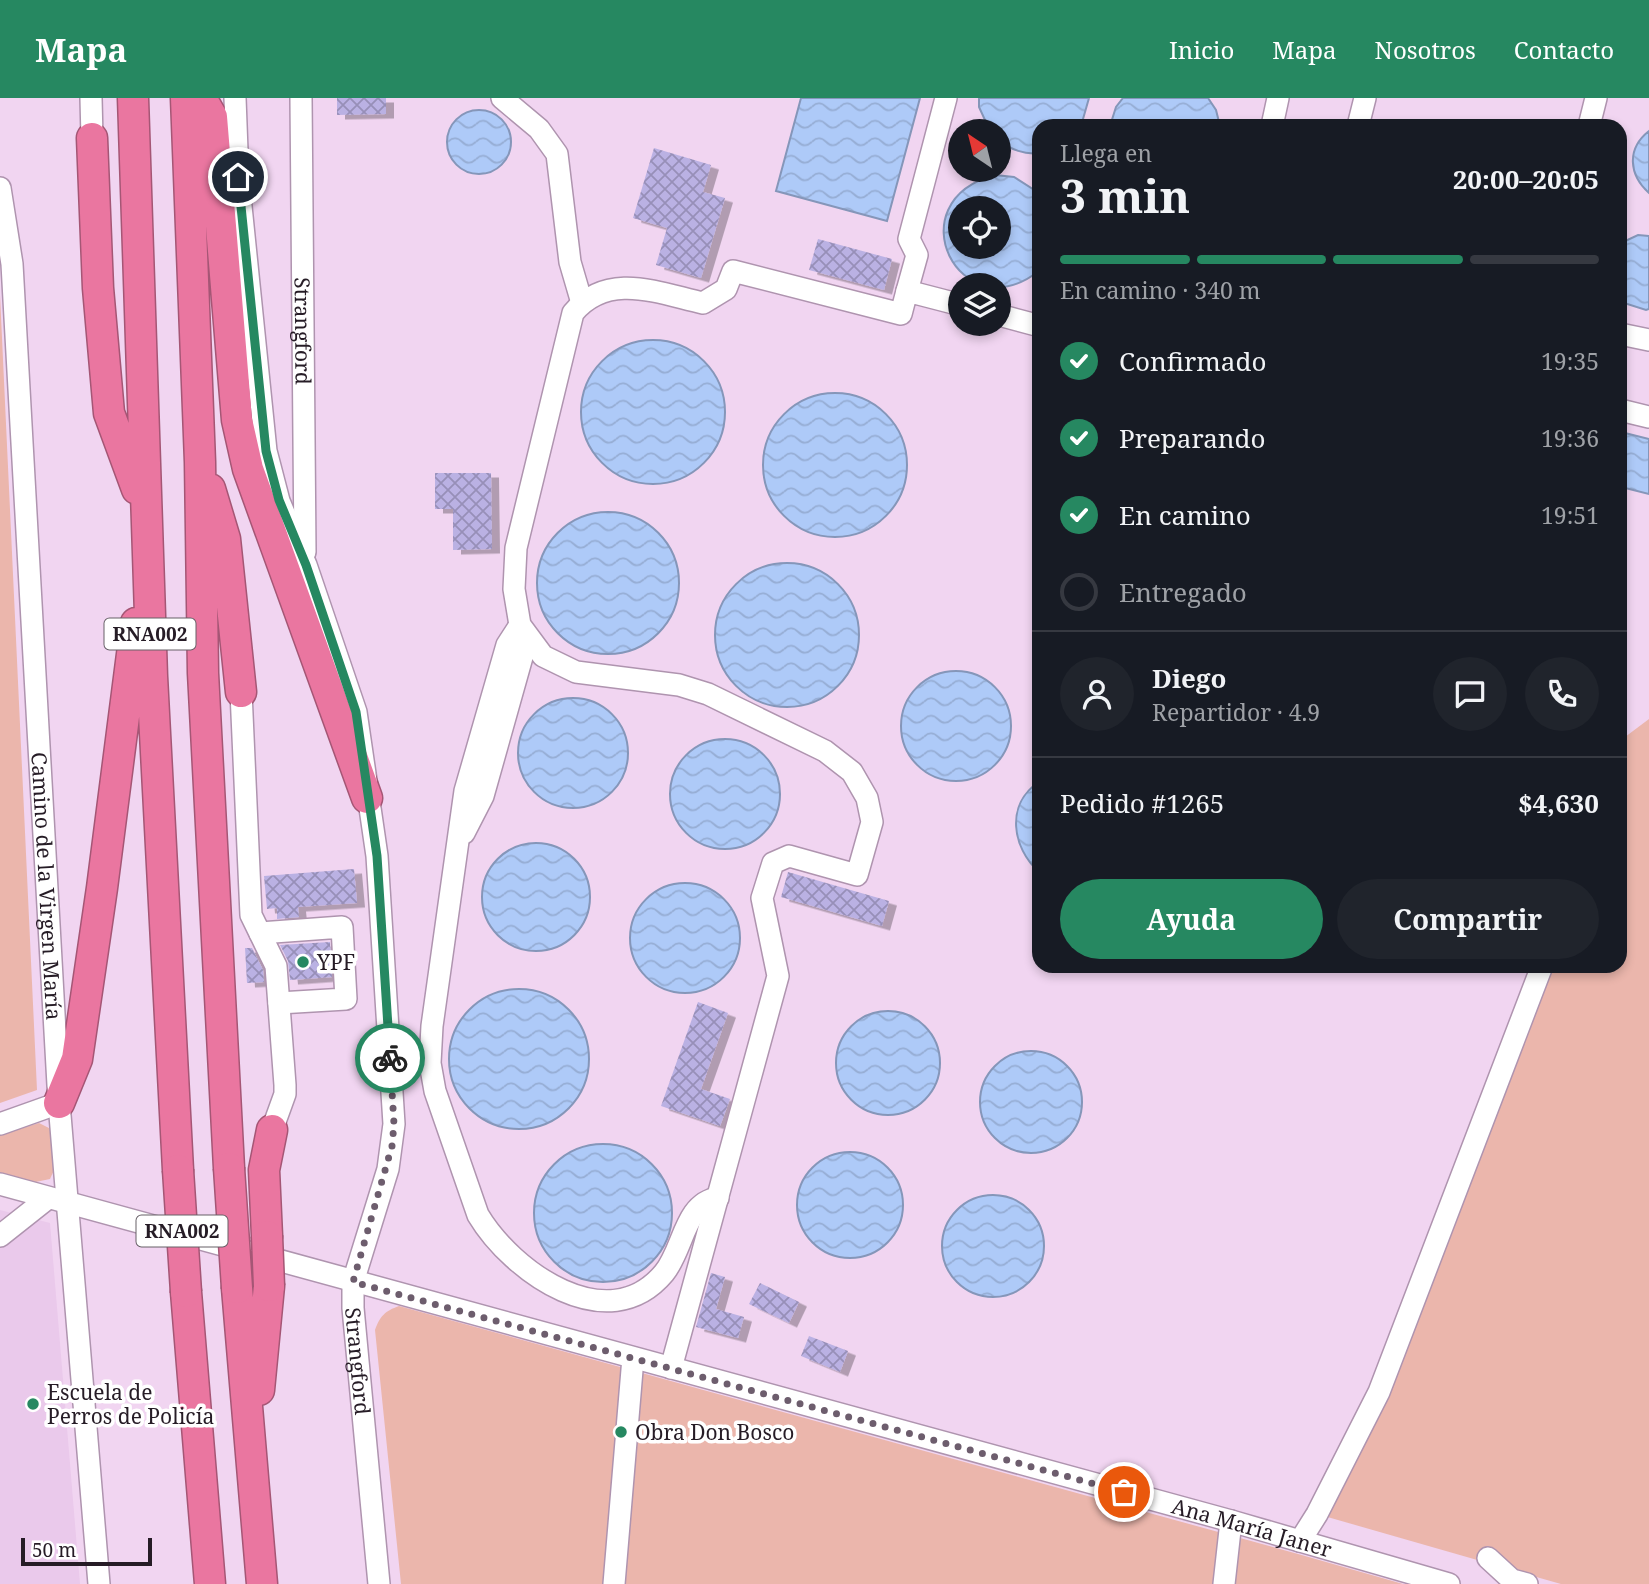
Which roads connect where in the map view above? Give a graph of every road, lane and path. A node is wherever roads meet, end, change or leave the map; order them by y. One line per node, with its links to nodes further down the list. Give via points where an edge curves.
1 (91, 98): 15 (street)
2 (133, 98): 27 (highway, RNA002)
3 (186, 98): 26 (highway, RNA002)
4 (201, 98): 31 (highway, via 212,117 237,420 248,469)
5 (235, 98): 28 (street, Strangford, via 238,177 266,451 279,500)
6 (300, 98): 28 (street, Strangford)
7 (502, 98): 19 (street, via 539,129 556,154 570,262)
8 (946, 98): 17 (street, via 909,239 917,255)
9 (1278, 98): 12 (street)
10 (1365, 98): 13 (street)
11 (1595, 98): 14 (street)
12 (1274, 119)
13 (1360, 119)
14 (1590, 119)
15 (92, 138): 27 (highway, via 109,413)
16 (0, 188): 35 (street, Camino de la Virgen María, via 12,264)
17 (907, 291): 18 (street); 19 (street, via 901,314 733,271 726,289 703,303 629,286 610,288)
18 (948, 302)
19 (582, 303): 29 (street, via 573,313 516,548 514,589)
20 (1011, 318): 21 (street)
21 (1032, 324)
22 (1627, 335): 23 (street)
23 (1649, 340)
24 (1627, 412): 25 (street)
25 (1649, 417)
26 (200, 462): 30 (highway, via 225,539); 45 (highway, RNA002, bridge, via 203,673 229,1168)
27 (146, 524): 35 (highway, via 110,834 77,1059); 50 (highway, RNA002, bridge, via 178,1170)
28 (306, 565): 31 (street, Strangford, via 356,712)
29 (520, 625): 39 (street, via 543,656 576,672 679,685 708,694 825,751 852,772 867,798 872,822 857,875 789,856 773,863 762,898 778,976); 39 (street, via 506,645 465,792 430,1063 435,1091 487,1230 533,1273 584,1299 614,1301 647,1287 664,1273 694,1210)
30 (241, 692): 32 (street, via 250,915)
31 (367, 798): 42 (street, Strangford, via 377,856 394,1124 388,1169)
32 (260, 933): 34 (street, via 276,966); 34 (street, via 342,927 346,999)
33 (1539, 973): 47 (street, via 1379,1392)
34 (279, 1003): 37 (street, via 285,1094)
35 (59, 1103): 36 (street); 40 (street, Camino de la Virgen María)
36 (0, 1124)
37 (272, 1130): 45 (highway, bridge, via 264,1170 269,1286)
38 (0, 1184): 40 (street, Ana María Janer)
39 (718, 1198): 44 (street)
40 (58, 1200): 41 (street); 42 (street, Ana María Janer); 49 (street, Camino de la Virgen María)
41 (0, 1236)
42 (353, 1282): 43 (street, Ana María Janer); 52 (street, Strangford, via 354,1345)
43 (633, 1357): 44 (street, Ana María Janer); 53 (street)
44 (671, 1368): 46 (street, Ana María Janer)
45 (251, 1464): 51 (highway, RNA002)
46 (1231, 1521): 47 (street, Ana María Janer); 54 (street)
47 (1300, 1541): 55 (street, Ana María Janer)
48 (1488, 1558): 56 (street, via 1512,1580)
49 (99, 1584)
50 (210, 1584)
51 (262, 1584)
52 (379, 1584)
53 (614, 1584)
54 (1224, 1584)
55 (1449, 1584)
56 (1527, 1584)

